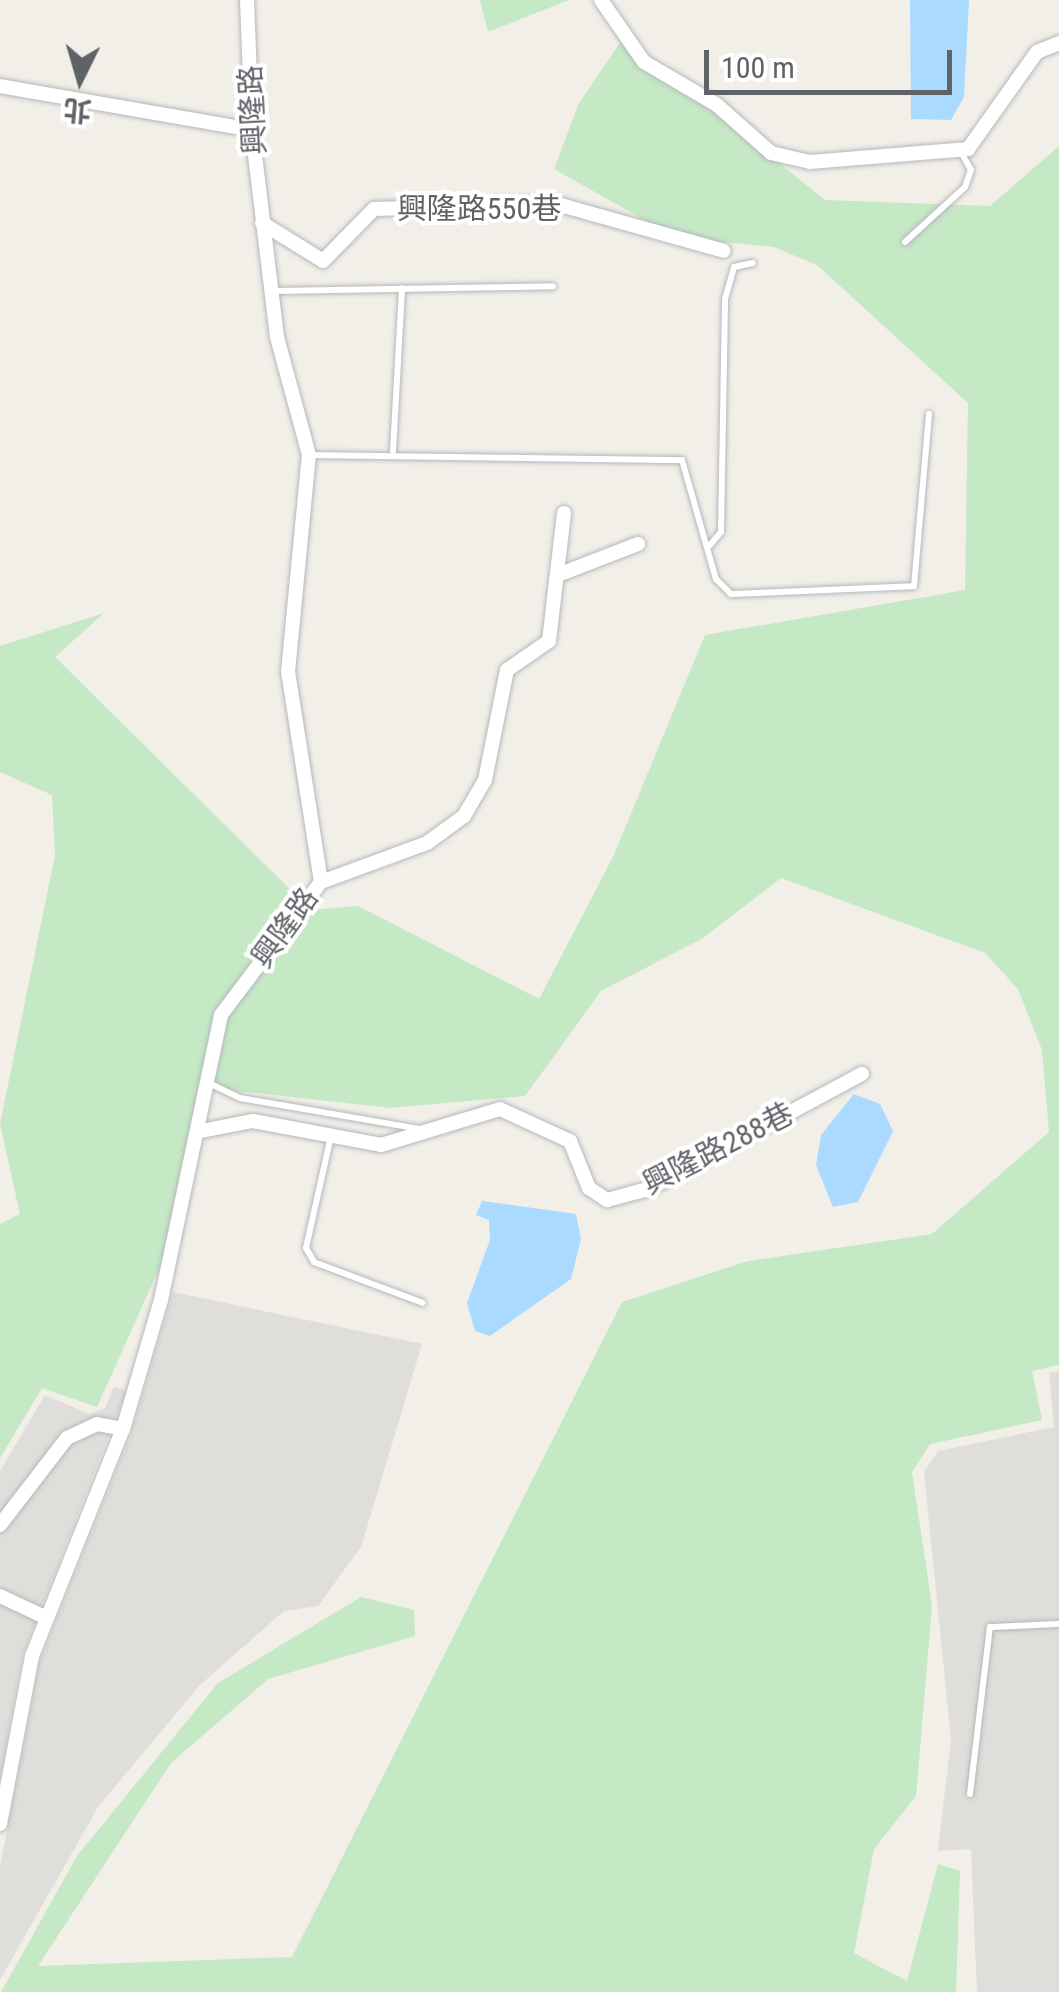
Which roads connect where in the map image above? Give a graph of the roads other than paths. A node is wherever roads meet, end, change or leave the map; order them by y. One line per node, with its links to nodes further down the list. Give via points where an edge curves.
1 (248, 0): 5 (street, 興隆路)
2 (600, 0): 6 (street, via 644,62 716,105 771,154 844,163)
3 (1059, 43): 6 (street, via 1037,52)
4 (0, 86): 5 (street)
5 (252, 130): 7 (street, 興隆路)
6 (960, 151): 8 (lane, via 971,170 965,187)
7 (262, 223): 9 (street, 興隆路550巷, via 323,262 374,210 556,204); 13 (street, 興隆路)
8 (905, 242)
9 (724, 251)
10 (754, 263): 19 (lane, via 734,266 725,299 721,532)
11 (553, 286): 12 (lane)
12 (402, 288): 13 (lane); 15 (lane)
13 (278, 290): 16 (street, 興隆路, via 278,337)
14 (929, 414): 19 (lane, via 914,586 731,594 716,579)
15 (394, 451): 16 (lane); 19 (lane, via 682,460)
16 (309, 455): 21 (street, 興隆路, via 288,672)
17 (564, 513): 20 (street)
18 (638, 544): 20 (street)
19 (709, 546)
20 (558, 576): 21 (street, via 549,641 507,670 485,780 464,816 426,842)
21 (321, 882): 23 (street, 興隆路, via 222,1015)
22 (862, 1074): 24 (street, 興隆路288巷, via 648,1189 607,1200 589,1188 570,1141 532,1120 500,1109)
23 (208, 1082): 24 (lane, via 240,1098); 25 (street, 興隆路)
24 (425, 1130): 26 (street, 興隆路288巷, via 382,1145)
25 (201, 1132): 26 (street, 興隆路288巷, via 253,1120); 28 (street, 興隆路)
26 (332, 1134): 27 (lane, via 306,1248 314,1262)
27 (423, 1303)
28 (123, 1429): 29 (street, via 97,1424 67,1438); 31 (street, 興隆路)
29 (0, 1525)
30 (0, 1596): 31 (street)
31 (46, 1618): 34 (street, 興隆路)
32 (1059, 1624): 33 (lane, via 990,1626)
33 (970, 1794)
34 (0, 1824)

